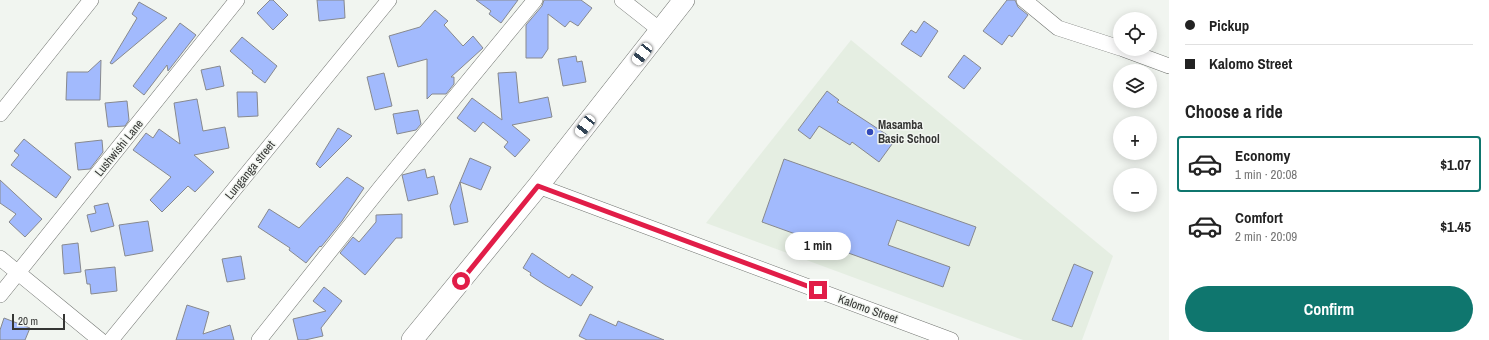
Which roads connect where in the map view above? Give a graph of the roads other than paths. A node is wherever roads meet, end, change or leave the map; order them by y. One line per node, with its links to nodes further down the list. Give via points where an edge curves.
1 (91, 0): 12 (street)
2 (237, 0): 15 (street, Lushwishi Lane)
3 (389, 0): 18 (street, Lunganga street)
4 (536, 0): 19 (street, via 381,187)
5 (622, 0): 8 (street)
6 (684, 0): 8 (street)
7 (1024, 0): 9 (street, via 1058,28)
8 (660, 30): 13 (street)
9 (1113, 45)
10 (1142, 56): 11 (street)
11 (1169, 66)
12 (0, 114)
13 (538, 186): 20 (street); 21 (street, Kalomo Street)
14 (0, 258): 15 (street)
15 (18, 273): 16 (street, Lushwishi Lane); 17 (street)
16 (0, 295)
17 (100, 340)
18 (111, 340)
19 (259, 340)
20 (412, 340)
21 (951, 340)

